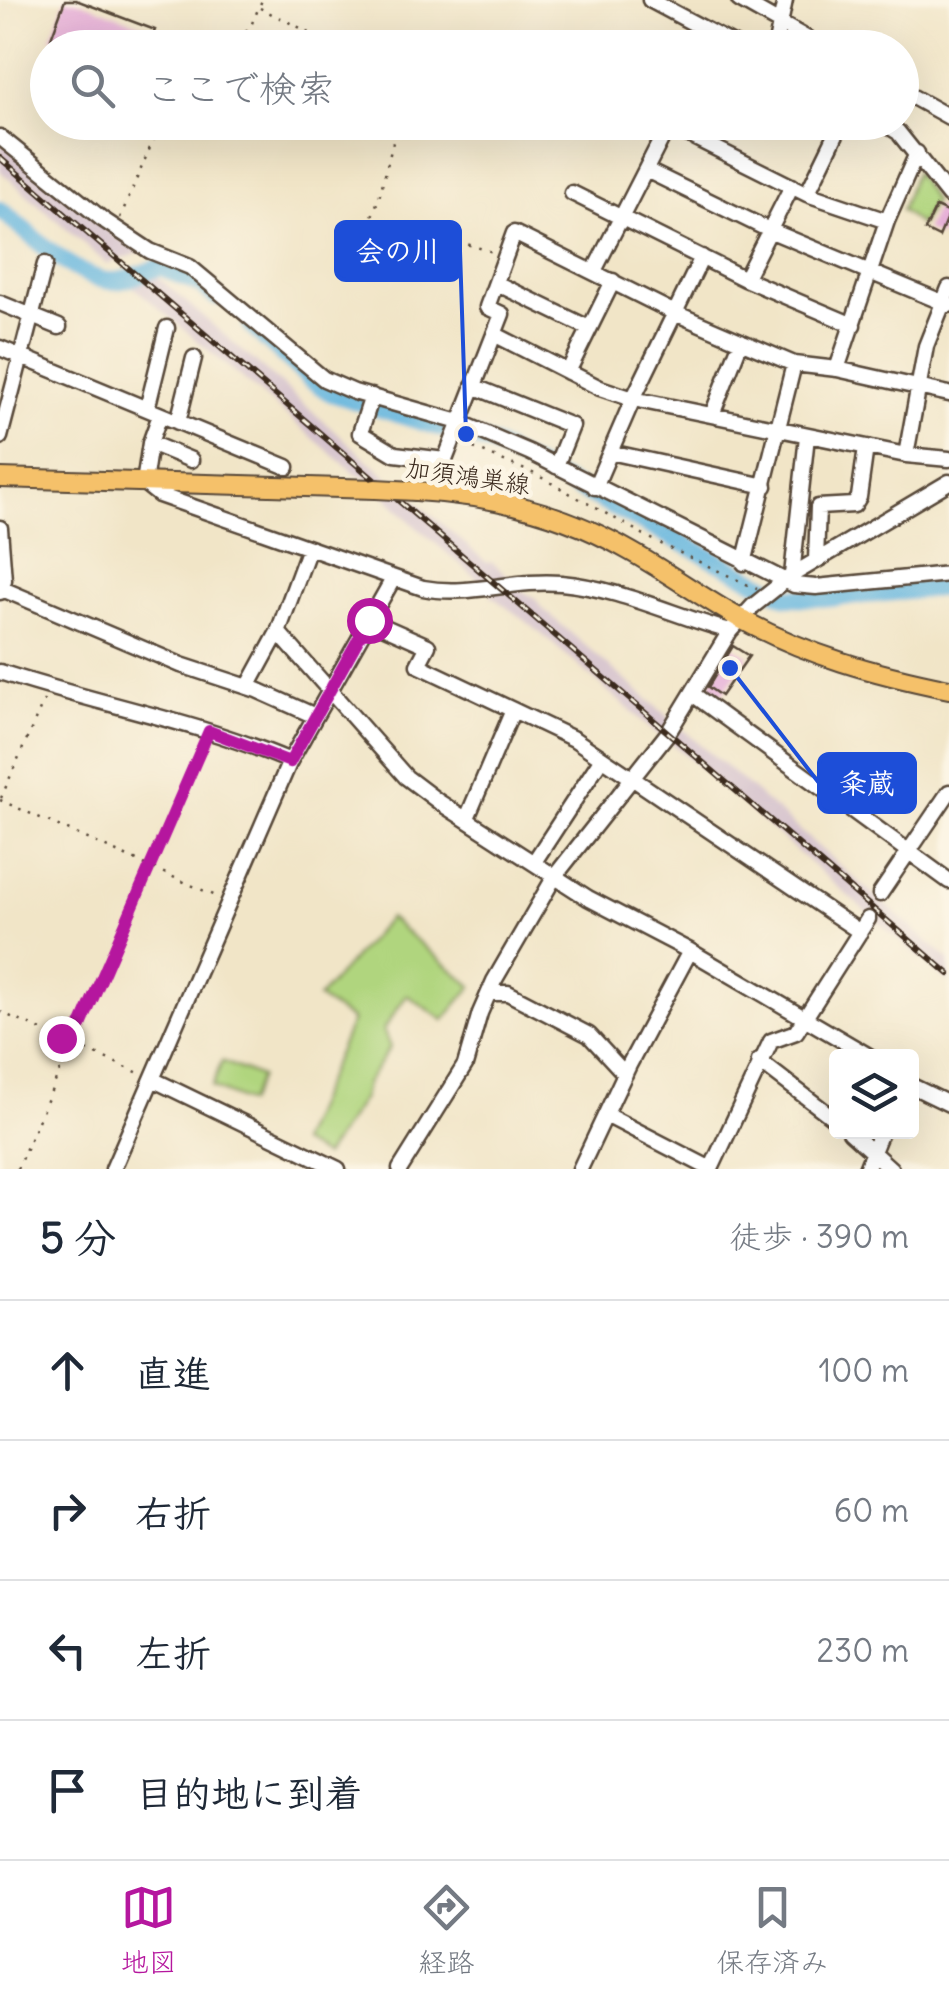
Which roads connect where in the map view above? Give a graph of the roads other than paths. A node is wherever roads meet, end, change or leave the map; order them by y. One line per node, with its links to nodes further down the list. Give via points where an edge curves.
1 (650, 0): 5 (street)
2 (739, 0): 4 (street)
3 (785, 0): 4 (street)
4 (780, 26): 6 (street); 7 (street)
5 (706, 30)
6 (779, 30)
7 (788, 30)
8 (919, 100): 9 (street)
9 (949, 117)
10 (0, 137): 51 (street, via 116,228 190,267 312,372)
11 (662, 140): 16 (street)
12 (701, 140): 17 (street)
13 (833, 140): 19 (street)
14 (905, 140): 15 (street)
15 (916, 153): 20 (street); 22 (street)
16 (646, 170): 21 (street); 23 (street)
17 (792, 186): 19 (street); 23 (street)
18 (572, 193): 21 (street)
19 (807, 194): 22 (street)
20 (949, 196)
21 (621, 217): 24 (street); 26 (street)
22 (888, 221): 27 (street)
23 (769, 230): 27 (street); 28 (street)
24 (702, 257): 28 (street); 33 (street)
25 (44, 264): 34 (street)
26 (594, 271): 29 (street); 30 (street, via 514,233)
27 (869, 274): 31 (street); 35 (street)
28 (745, 279): 35 (street)
29 (614, 281): 33 (street); 38 (street)
30 (498, 284): 38 (street); 39 (street, via 487,307 502,314)
31 (947, 298): 48 (street)
32 (0, 304): 34 (street)
33 (676, 313): 40 (street); 50 (street)
34 (30, 316): 36 (street); 42 (street)
35 (852, 325): 45 (street)
36 (59, 328)
37 (166, 328): 52 (street)
38 (589, 328): 46 (street)
39 (494, 334): 46 (street); 47 (street)
40 (741, 340): 44 (street); 53 (street)
41 (0, 348): 42 (street)
42 (20, 356): 52 (street); 57 (street)
43 (194, 358): 54 (street)
44 (794, 364): 45 (street); 56 (street)
45 (837, 369): 48 (street)
46 (568, 372): 50 (street)
47 (472, 386): 55 (street); 65 (street, via 572,426)
48 (916, 386): 49 (street); 62 (street)
49 (949, 394)
50 (633, 399): 53 (street); 61 (street)
51 (370, 400): 55 (street); 55 (street, via 360,433 394,454 445,460)
52 (154, 412): 54 (street); 59 (street)
53 (712, 415): 56 (street)
54 (178, 422): 66 (street)
55 (456, 431): 65 (street)
56 (779, 431): 58 (street); 70 (street)
57 (0, 436)
58 (807, 436): 60 (street); 78 (street)
59 (150, 443): 64 (street); 69 (street)
60 (866, 448): 62 (street); 74 (street, via 854,505 818,507)
61 (610, 452): 70 (street); 71 (street)
62 (906, 455): 63 (street)
63 (949, 459)
64 (191, 460)
65 (556, 466): 71 (street)
66 (287, 468)
67 (0, 478): 69 (main road, 加須鴻巣線)
68 (949, 482): 74 (street)
69 (144, 483): 73 (street, via 159,495); 81 (main road, 加須鴻巣線, bridge, via 375,489 495,500 585,528 627,549)
70 (765, 486): 75 (street)
71 (595, 487): 75 (street)
72 (0, 528): 79 (street)
73 (309, 548): 77 (street); 82 (street)
74 (816, 560): 78 (street)
75 (744, 563): 78 (street)
76 (949, 574): 78 (street, via 816,587)
77 (392, 579): 80 (street); 81 (street, via 435,591 524,583 584,586)
78 (781, 584): 81 (street)
79 (0, 589): 84 (street)
80 (369, 620): 86 (street); 88 (street, via 428,646 418,665)
81 (736, 626): 85 (main road, 加須鴻巣線, via 830,660); 87 (street)
82 (278, 632): 84 (street); 86 (street)
83 (0, 672): 91 (street, via 150,712)
84 (248, 687): 89 (street)
85 (949, 689)
86 (330, 691): 89 (street); 95 (street, via 406,777)
87 (694, 696): 92 (street); 96 (street)
88 (513, 710): 90 (street); 95 (street)
89 (315, 716): 91 (street)
90 (602, 758): 92 (street); 97 (street)
91 (290, 762): 107 (street)
92 (633, 777): 98 (street); 103 (street, via 774,878 864,926)
93 (949, 792): 94 (street)
94 (944, 810): 96 (street)
95 (467, 818): 97 (street)
96 (910, 852): 99 (street); 100 (street)
97 (534, 862): 98 (street)
98 (555, 876): 101 (street); 102 (street)
99 (949, 881)
100 (880, 894)
101 (690, 951): 103 (street); 106 (street)
102 (489, 993): 106 (street, via 508,992 589,1035); 117 (street, via 466,1065)
103 (805, 1019): 104 (street); 105 (street, via 796,1032 771,1041)
104 (857, 1049)
105 (759, 1061): 111 (street); 119 (street)
106 (625, 1074): 110 (street)
107 (154, 1080): 115 (street); 116 (street)
108 (919, 1091): 109 (street)
109 (949, 1104)
110 (606, 1115): 118 (street); 119 (street)
111 (829, 1115)
112 (858, 1139): 114 (street)
113 (878, 1139): 114 (street)
114 (873, 1152): 120 (street); 121 (street)
115 (113, 1169)
116 (338, 1169)
117 (400, 1169)
118 (580, 1169)
119 (711, 1169)
120 (866, 1169)
121 (891, 1169)

